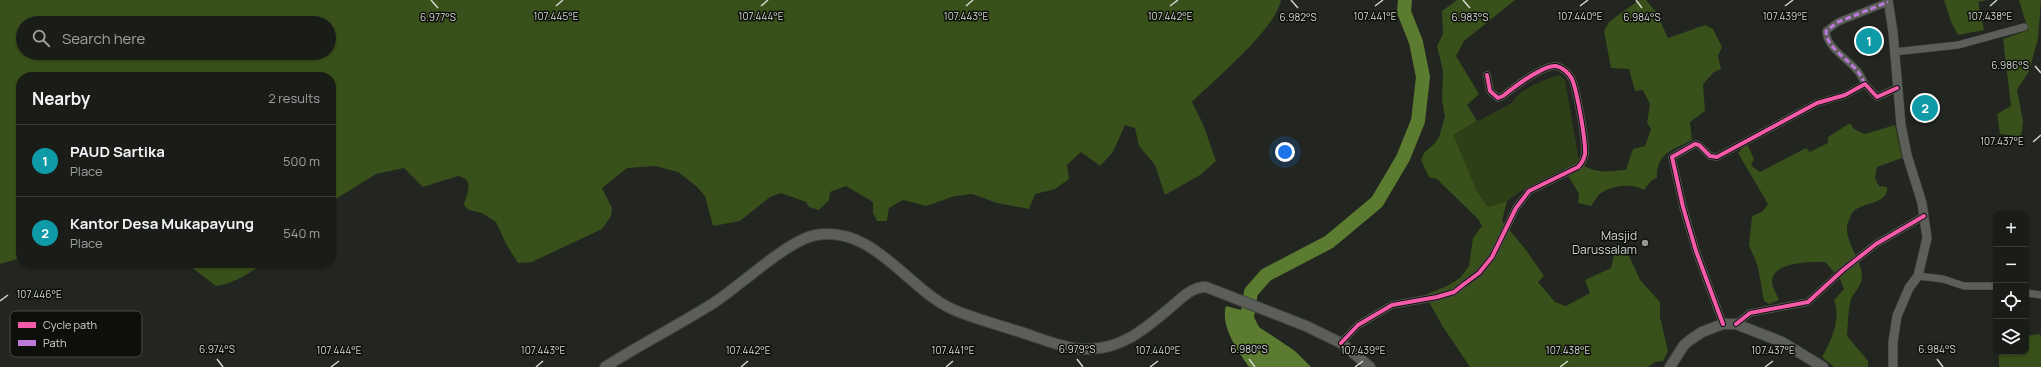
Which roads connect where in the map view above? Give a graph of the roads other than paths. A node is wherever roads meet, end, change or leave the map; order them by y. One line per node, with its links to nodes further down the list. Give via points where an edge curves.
1 (1888, 1): 3 (street); 5 (street, via 1838,22 1826,31 1832,45 1858,72)
2 (2024, 27): 3 (street, via 1958,45)
3 (1894, 52): 6 (street)
4 (1487, 75): 14 (street, via 1490,91 1498,98 1548,67 1558,66 1567,72 1578,99 1585,153 1583,162 1578,168 1529,191 1516,208 1492,257 1479,273 1454,292 1392,305 1358,325)
5 (1865, 84): 6 (street, via 1877,96); 12 (street, via 1845,95 1817,103 1717,157 1710,156 1695,144 1672,157 1696,251)
6 (1898, 88): 7 (street, via 1907,155)
7 (1924, 216): 8 (street, via 1927,238); 13 (street, via 1876,244 1808,302 1750,313)
8 (1918, 276): 9 (street, via 1942,279 1964,286); 19 (street, via 1909,288 1897,316)
9 (1993, 286)
10 (2029, 293): 11 (street)
11 (2041, 295)
12 (1723, 324): 13 (main road); 17 (main road, via 1690,340)
13 (1736, 324): 18 (main road, via 1782,342)
14 (1341, 343): 15 (main road, via 1306,326 1206,287 1198,287 1186,293 1151,324 1120,344 1100,349 1082,349 952,309 928,294 867,245 838,236 815,235 792,247 714,302); 16 (main road)
15 (605, 367)
16 (1370, 367)
17 (1670, 367)
18 (1823, 367)
19 (1893, 367)

